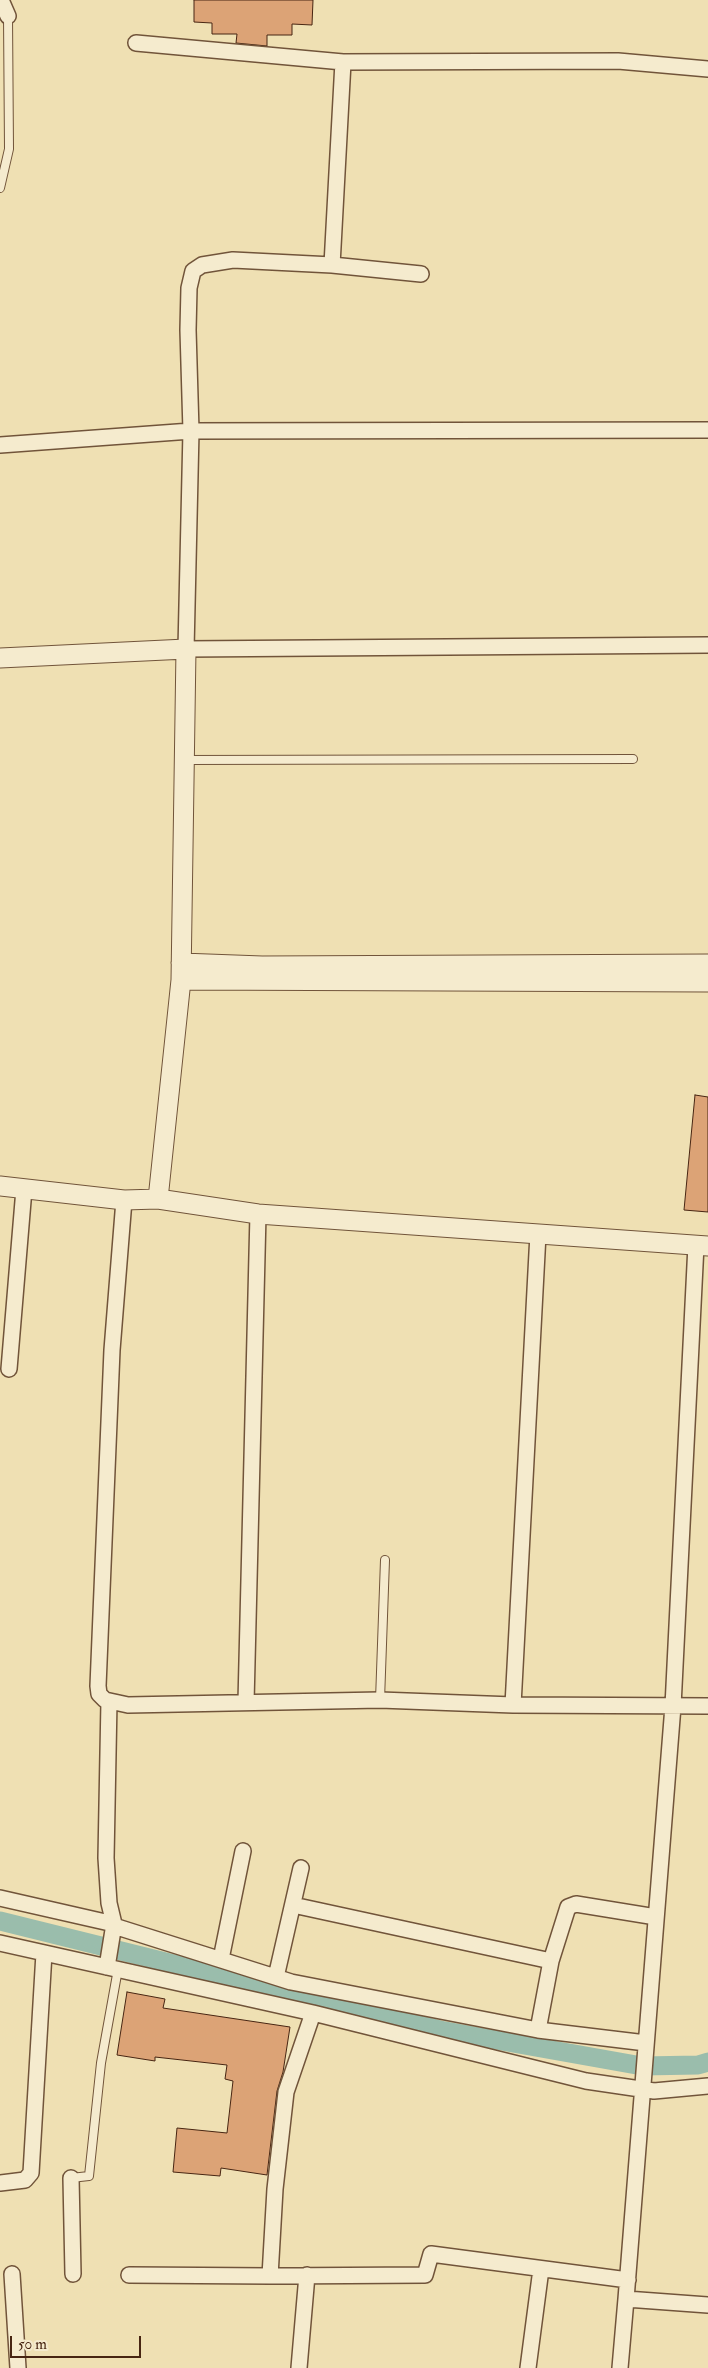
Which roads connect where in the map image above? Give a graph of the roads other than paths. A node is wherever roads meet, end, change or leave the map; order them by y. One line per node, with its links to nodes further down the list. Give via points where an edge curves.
1 (2, 0): 2 (street)
2 (8, 16): 6 (lane, via 9,149)
3 (136, 43): 4 (street)
4 (343, 62): 5 (street, via 618,61); 7 (street)
5 (708, 69)
6 (0, 188)
7 (332, 265): 8 (street); 9 (street, via 234,260 202,265 193,271 189,288 188,330)
8 (421, 274)
9 (191, 430): 10 (street); 11 (street); 13 (street)
10 (708, 430)
11 (0, 445)
12 (708, 644): 13 (street)
13 (186, 649): 14 (street); 16 (street)
14 (0, 658)
15 (633, 759): 16 (lane)
16 (184, 760): 18 (street)
17 (708, 964): 19 (street)
18 (181, 971): 19 (street, via 262,966); 23 (street)
19 (438, 974): 20 (street)
20 (708, 982)
21 (0, 1186): 22 (street)
22 (24, 1189): 24 (street); 28 (street)
23 (158, 1199): 24 (street); 25 (street)
24 (124, 1200): 31 (street, via 112,1350 98,1686 99,1694)
25 (258, 1214): 26 (street); 32 (street)
26 (538, 1234): 27 (street); 33 (street)
27 (702, 1246): 34 (street)
28 (9, 1369)
29 (385, 1560): 30 (lane)
30 (380, 1700): 32 (street); 33 (street)
31 (108, 1701): 32 (street, via 128,1704); 41 (street, via 106,1858)
32 (246, 1702)
33 (513, 1705): 34 (street)
34 (672, 1706): 35 (street); 40 (street)
35 (708, 1706)
36 (244, 1852): 44 (street)
37 (302, 1868): 39 (street)
38 (0, 1898): 41 (street)
39 (293, 1905): 45 (street); 47 (street)
40 (656, 1917): 45 (street, via 571,1905 565,1911); 50 (street)
41 (114, 1929): 44 (street); 46 (street)
42 (0, 1942): 43 (street)
43 (44, 1953): 46 (street); 54 (street, via 31,2173 25,2180)
44 (220, 1959): 47 (street)
45 (551, 1961): 49 (street)
46 (111, 1965): 48 (street); 53 (lane, via 89,2176)
47 (276, 1977): 49 (street)
48 (313, 2013): 51 (street, via 586,2081); 59 (street, via 286,2092 275,2189)
49 (538, 2030): 50 (street)
50 (647, 2048): 51 (street)
51 (643, 2085): 52 (street, via 654,2090); 61 (street)
52 (708, 2086)
53 (70, 2178): 57 (street)
54 (0, 2183)
55 (541, 2269): 60 (street, via 431,2254 425,2274); 61 (street); 66 (street)
56 (12, 2274): 64 (street)
57 (73, 2274)
58 (129, 2275): 59 (street)
59 (270, 2276): 60 (street)
60 (307, 2276): 65 (street)
61 (628, 2280): 62 (street)
62 (626, 2299): 63 (street); 67 (street)
63 (708, 2305)
64 (18, 2368)
65 (299, 2368)
66 (528, 2368)
67 (620, 2368)

